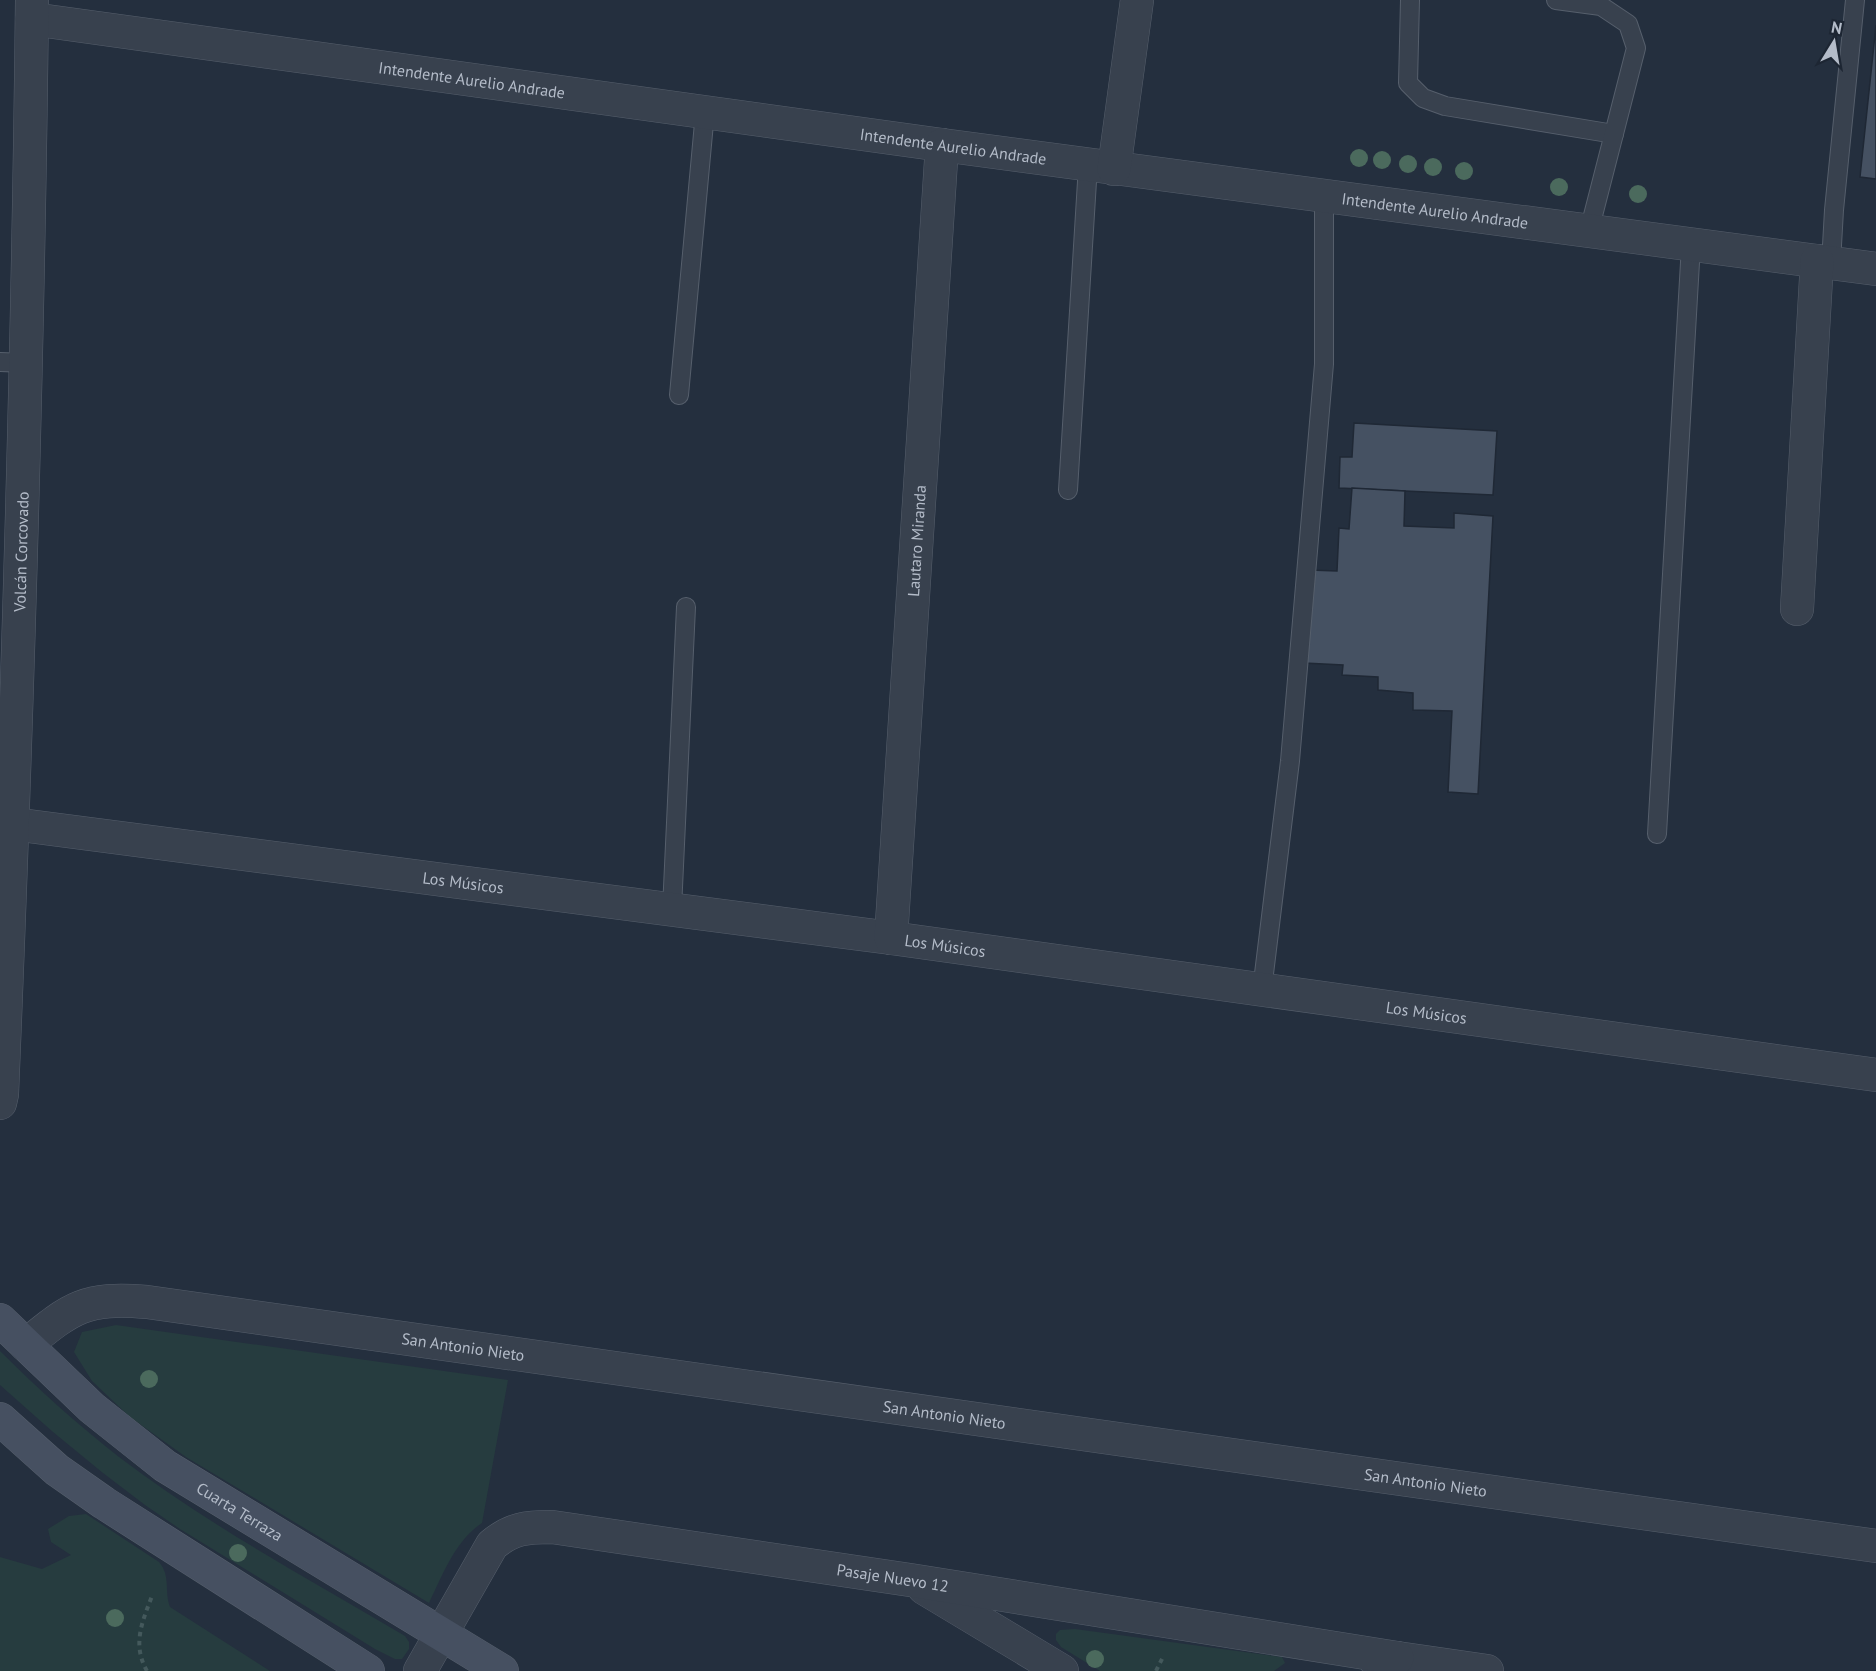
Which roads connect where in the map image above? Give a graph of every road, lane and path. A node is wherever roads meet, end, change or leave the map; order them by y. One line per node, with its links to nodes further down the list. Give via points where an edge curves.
1 (1137, 0): 9 (street)
2 (1410, 0): 7 (lane, via 1408,82 1422,98 1445,106)
3 (1556, 0): 7 (lane, via 1601,6 1628,24 1636,48)
4 (1855, 0): 13 (lane, via 1834,210)
5 (32, 9): 6 (street, Intendente Aurelio Andrade); 15 (street, Volcán Corcovado)
6 (705, 112): 8 (street, Intendente Aurelio Andrade); 16 (lane)
7 (1614, 134): 11 (lane)
8 (942, 145): 9 (street, Intendente Aurelio Andrade); 23 (street, Lautaro Miranda)
9 (1101, 167): 10 (street, Intendente Aurelio Andrade); 17 (lane)
10 (1324, 195): 11 (street, Intendente Aurelio Andrade); 24 (lane, via 1324,364 1290,761)
11 (1589, 231): 12 (street, Intendente Aurelio Andrade)
12 (1691, 245): 13 (street, Intendente Aurelio Andrade); 21 (lane)
13 (1824, 262): 14 (street, Intendente Aurelio Andrade); 19 (street)
14 (1876, 269)
15 (13, 362): 20 (street, Volcán Corcovado)
16 (679, 395)
17 (1068, 490)
18 (686, 607): 22 (lane)
19 (1797, 609)
20 (13, 824): 22 (street, Los Músicos); 26 (street, Volcán Corcovado)
21 (1657, 834)
22 (672, 909): 23 (street, Los Músicos)
23 (891, 938): 24 (street, Los Músicos)
24 (1262, 990): 25 (street, Los Músicos)
25 (1876, 1075)
26 (0, 1102)
27 (0, 1320): 28 (main road, Cuarta Terraza)
28 (26, 1345): 30 (street, San Antonio Nieto, via 59,1318 86,1305 122,1300 147,1302); 33 (main road, Cuarta Terraza, via 92,1408 165,1466)
29 (0, 1419): 36 (main road, via 57,1470 104,1503)
30 (1876, 1546)
31 (910, 1580): 33 (street, Pasaje Nuevo 12, via 552,1527 527,1527 504,1535 492,1545); 34 (street, Pasaje Nuevo 12); 39 (street)
32 (152, 1596): 35 (path, via 138,1640)
33 (442, 1635): 37 (street); 38 (main road, Cuarta Terraza)
34 (1397, 1658): 40 (street); 41 (street, Pasaje Nuevo 12)
35 (147, 1671)
36 (368, 1671)
37 (420, 1671)
38 (502, 1671)
39 (1062, 1671)
40 (1341, 1671)
41 (1487, 1671)

